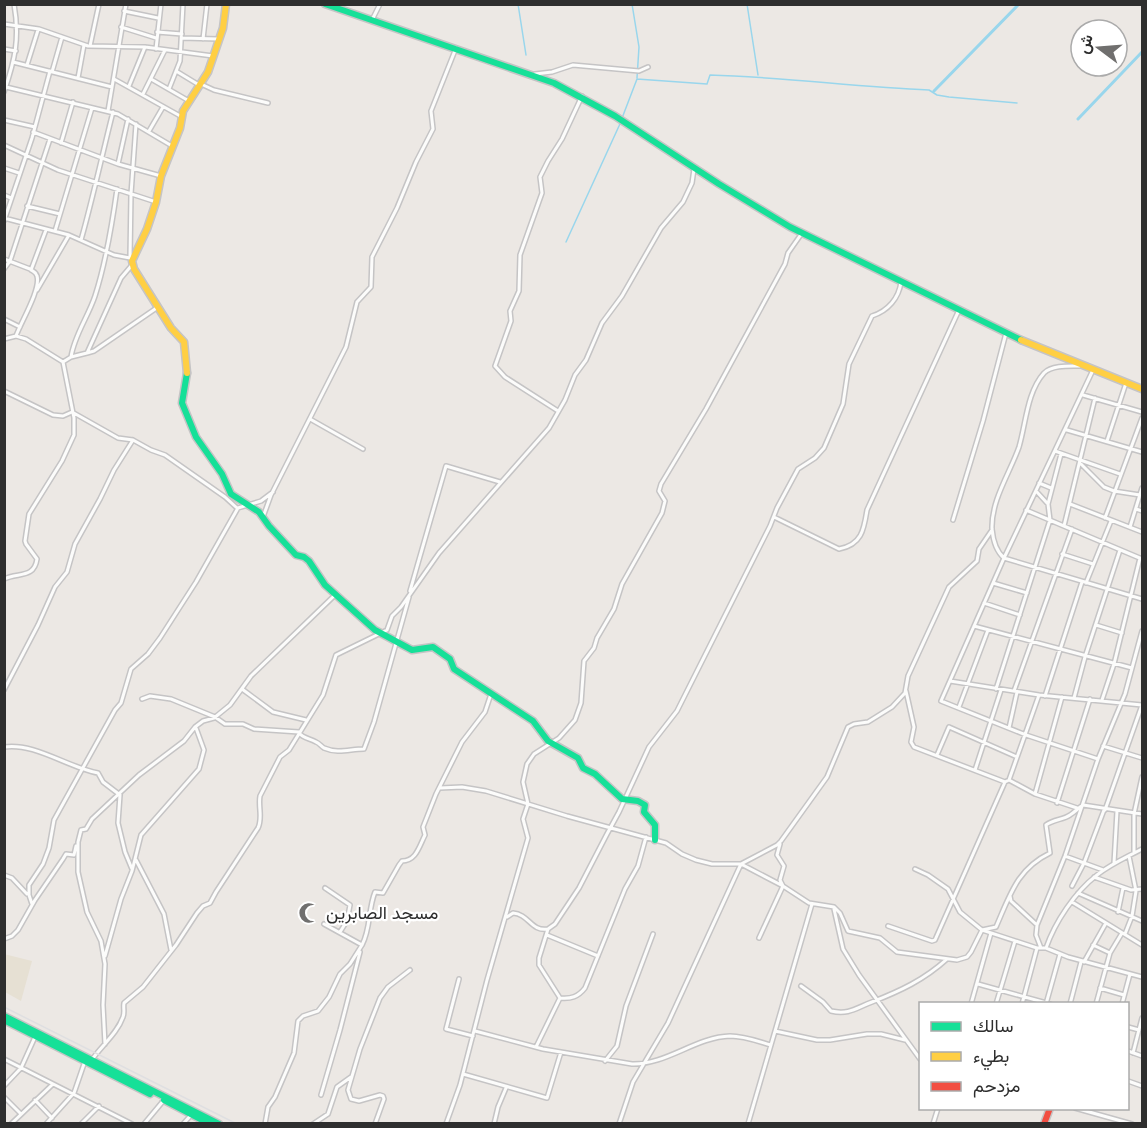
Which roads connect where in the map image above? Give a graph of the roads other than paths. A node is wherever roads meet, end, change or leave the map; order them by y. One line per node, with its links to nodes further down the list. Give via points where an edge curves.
1 (14, 4): 14 (street)
2 (99, 4): 24 (street)
3 (126, 4): 10 (street)
4 (161, 4): 11 (street)
5 (183, 4): 19 (street)
6 (207, 4): 21 (street)
7 (226, 4): 22 (street)
8 (325, 4): 12 (street)
9 (380, 4): 12 (street)
10 (124, 11): 11 (street); 15 (street)
11 (158, 18): 17 (street)
12 (372, 20): 27 (street)
13 (4, 24): 14 (street)
14 (18, 26): 16 (street); 31 (street)
15 (121, 27): 20 (street); 25 (street)
16 (39, 29): 18 (street); 35 (street)
17 (157, 32): 19 (street); 20 (street)
18 (62, 36): 23 (street); 38 (street)
19 (182, 36): 21 (street); 32 (street)
20 (156, 38): 29 (street)
21 (203, 39): 22 (street)
22 (218, 39): 33 (street)
23 (84, 45): 24 (street); 40 (street)
24 (90, 46): 25 (street)
25 (119, 47): 26 (street); 41 (street)
26 (145, 47): 29 (street); 44 (street)
27 (456, 48): 39 (street); 126 (street, via 431,111 433,129 372,257 370,289 357,302 346,347)
28 (4, 49): 31 (street)
29 (156, 49): 30 (street)
30 (165, 50): 32 (street); 42 (street)
31 (16, 51): 34 (street)
32 (181, 52): 33 (street); 37 (street)
33 (213, 56): 43 (street)
34 (14, 62): 35 (street); 45 (street)
35 (27, 65): 38 (street)
36 (648, 67): 39 (street, via 639,71 573,65)
37 (176, 71): 43 (street); 47 (street)
38 (51, 72): 40 (street); 50 (street)
39 (533, 74): 51 (street)
40 (78, 78): 46 (street)
41 (114, 79): 44 (street); 46 (street)
42 (151, 79): 47 (street); 49 (street)
43 (200, 84): 52 (street); 54 (street)
44 (129, 86): 49 (street)
45 (6, 87): 48 (street); 50 (street)
46 (112, 87): 57 (street)
47 (169, 89): 52 (street)
48 (4, 92)
49 (143, 94): 55 (street)
50 (44, 96): 53 (street); 63 (street)
51 (582, 96): 77 (street); 122 (street, via 540,177 542,193 520,255 519,291 495,366 505,377)
52 (189, 101): 59 (street)
53 (73, 102): 56 (street); 67 (street)
54 (268, 103)
55 (163, 106): 59 (street); 64 (street)
56 (92, 108): 57 (street); 70 (street)
57 (108, 111): 58 (street)
58 (113, 112): 60 (street); 72 (street)
59 (182, 117): 69 (street)
60 (128, 119): 62 (street); 74 (street)
61 (4, 120): 63 (street)
62 (136, 124): 64 (street); 76 (street)
63 (35, 127): 65 (street)
64 (149, 131): 69 (street)
65 (33, 132): 66 (street); 71 (street)
66 (50, 140): 67 (street); 73 (street)
67 (61, 143): 70 (street)
68 (4, 145): 71 (street)
69 (172, 146): 80 (street)
70 (81, 150): 72 (street); 79 (street)
71 (27, 155): 73 (street); 78 (street)
72 (102, 157): 74 (street); 81 (street)
73 (43, 163): 79 (street); 87 (street)
74 (118, 164): 76 (street)
75 (4, 168): 78 (street)
76 (133, 168): 80 (street); 83 (street)
77 (694, 169): 93 (street); 122 (street, via 683,202 661,228 622,296 602,322)
78 (19, 173): 85 (street)
79 (72, 174): 81 (street); 88 (street)
80 (161, 176): 86 (street)
81 (98, 183): 82 (street); 95 (street)
82 (117, 189): 83 (street); 96 (street)
83 (131, 194): 86 (street); 98 (street)
84 (4, 195): 85 (street)
85 (11, 198): 89 (street)
86 (156, 202): 98 (street)
87 (27, 206): 88 (street); 90 (street)
88 (60, 214): 92 (street)
89 (5, 219): 90 (street)
90 (22, 224): 91 (street); 99 (street)
91 (46, 230): 92 (street); 101 (street)
92 (55, 231): 94 (street)
93 (802, 233): 102 (street); 226 (street, via 661,484 659,491 665,501 662,513 584,661 580,710 567,730)
94 (69, 235): 95 (street); 103 (street)
95 (81, 240): 96 (street)
96 (105, 251): 98 (street); 112 (street, via 102,274)
97 (4, 259): 99 (street)
98 (131, 260): 104 (street); 111 (street)
99 (10, 261): 100 (street); 101 (street)
100 (4, 269)
101 (31, 270): 103 (street, via 38,277)
102 (901, 282): 105 (street); 156 (street, via 883,313 872,316 849,363 843,404 824,448 798,469)
103 (37, 290): 107 (street)
104 (159, 306): 111 (street); 148 (street, via 184,342 188,374 182,403 196,437 231,494)
105 (959, 310): 108 (street); 156 (street, via 867,510 863,532 848,547 839,549)
106 (5, 316): 107 (street)
107 (20, 327): 109 (street)
108 (1006, 333): 114 (street); 158 (street)
109 (16, 336): 110 (street); 113 (street)
110 (4, 339)
111 (87, 353): 112 (street)
112 (71, 357): 113 (street)
113 (63, 362): 123 (street)
114 (1082, 365): 115 (street); 164 (street, via 1052,369 1038,382 1019,447 1002,486)
115 (1093, 370): 116 (street); 119 (street)
116 (1126, 383): 117 (street); 121 (street)
117 (1143, 389)
118 (4, 391): 123 (street, via 53,415)
119 (1083, 395): 120 (street); 127 (street)
120 (1095, 398): 121 (street); 130 (street)
121 (1119, 405): 124 (street); 132 (street)
122 (558, 411): 140 (street, via 545,433)
123 (72, 412): 131 (street, via 118,438); 174 (street, via 75,429 71,442 26,525 26,544 37,559 35,568 28,574)
124 (1143, 412)
125 (1143, 418): 128 (street)
126 (310, 419): 134 (street); 144 (street)
127 (1066, 429): 130 (street); 135 (street)
128 (1137, 432): 129 (street); 133 (street)
129 (1143, 434)
130 (1086, 436): 132 (street); 138 (street)
131 (133, 440): 151 (street, via 176,462); 204 (street, via 75,544 67,572 55,587)
132 (1107, 442): 133 (street)
133 (1130, 448): 136 (street); 139 (street)
134 (363, 449)
135 (1055, 451): 137 (street); 141 (street)
136 (1143, 452)
137 (1061, 454): 138 (street); 142 (street)
138 (1080, 463): 139 (street); 146 (street, via 1104,487); 150 (street)
139 (1120, 474): 146 (street)
140 (500, 482): 180 (street); 180 (street, via 446,466)
141 (1039, 483): 142 (street); 145 (street)
142 (1051, 488): 149 (street)
143 (1143, 488): 147 (street)
144 (274, 491): 148 (street, via 261,501); 155 (street)
145 (1036, 491): 149 (street); 153 (street)
146 (1114, 491): 147 (street); 157 (street)
147 (1140, 495): 152 (street)
148 (246, 504): 151 (street); 155 (street)
149 (1048, 504): 159 (street)
150 (1070, 504): 157 (street); 161 (street)
151 (238, 508): 236 (street, via 160,638 131,669 121,703)
152 (1136, 508): 154 (street); 162 (street)
153 (1026, 510): 159 (street); 169 (street)
154 (1143, 511)
155 (263, 517): 179 (street, via 296,555 309,561)
156 (774, 517): 243 (street, via 697,674 677,711 650,747)
157 (1105, 518): 160 (street)
158 (953, 520)
159 (1050, 520): 161 (street); 172 (street)
160 (1111, 521): 162 (street); 166 (street)
161 (1064, 526): 163 (street)
162 (1130, 528): 165 (street)
163 (1072, 529): 166 (street); 168 (street)
164 (992, 530): 169 (street, via 996,550); 202 (street, via 979,549 977,561 949,587 908,676)
165 (1143, 532)
166 (1102, 543): 167 (street); 171 (street)
167 (1120, 550): 170 (street); 177 (street)
168 (1062, 554): 171 (street); 173 (street)
169 (1004, 558): 172 (street); 176 (street)
170 (1141, 559): 181 (street)
171 (1093, 564): 175 (street)
172 (1034, 567): 173 (street); 178 (street)
173 (1056, 574): 175 (street); 193 (street)
174 (4, 579)
175 (1084, 582): 177 (street); 195 (street)
176 (993, 583): 178 (street); 183 (street)
177 (1108, 589): 181 (street); 185 (street)
178 (1027, 594): 184 (street)
179 (335, 595): 190 (street); 201 (street)
180 (409, 595): 190 (street); 192 (street)
181 (1130, 595): 182 (street); 189 (street)
182 (1143, 599)
183 (984, 603): 184 (street); 186 (street)
184 (1020, 615): 191 (street)
185 (1096, 625): 189 (street); 196 (street)
186 (974, 626): 187 (street); 199 (street)
187 (988, 629): 191 (street); 200 (street)
188 (1143, 631): 194 (street)
189 (1122, 633): 197 (street)
190 (381, 634): 192 (street); 219 (street, via 338,652 323,695)
191 (1014, 636): 193 (street); 203 (street)
192 (397, 642): 207 (street, via 412,650 433,647 450,659 454,669); 223 (street, via 364,748 334,751)
193 (1032, 642): 195 (street); 206 (street)
194 (1140, 648): 198 (street)
195 (1060, 650): 196 (street); 209 (street)
196 (1085, 657): 197 (street); 211 (street)
197 (1114, 664): 198 (street); 214 (street)
198 (1132, 669): 215 (street)
199 (950, 681): 200 (street); 217 (street, via 941,701)
200 (968, 684): 203 (street); 217 (street)
201 (241, 689): 218 (street); 219 (street, via 273,712)
202 (906, 689): 232 (street, via 914,727 911,745); 255 (street, via 892,707 868,722 848,727 827,777)
203 (996, 689): 205 (street)
204 (4, 690)
205 (1001, 690): 206 (street); 220 (street)
206 (1015, 691): 208 (street); 222 (street)
207 (491, 694): 226 (street, via 533,721); 240 (street, via 485,712 462,742)
208 (1039, 695): 209 (street); 224 (street)
209 (1045, 696): 210 (street)
210 (1062, 697): 211 (street); 227 (street)
211 (1074, 698): 213 (street)
212 (142, 699): 218 (street, via 160,696)
213 (1090, 699): 214 (street); 230 (street)
214 (1102, 700): 215 (street)
215 (1121, 703): 216 (street); 228 (street)
216 (1142, 705): 231 (street)
217 (959, 707): 220 (street)
218 (215, 717): 221 (street); 223 (street, via 225,724)
219 (306, 720): 223 (street)
220 (991, 720): 222 (street); 225 (street)
221 (195, 728): 242 (street); 261 (street, via 204,750 199,769 141,835)
222 (1009, 728): 224 (street)
223 (299, 733): 306 (street, via 280,757 260,796 258,828 210,903 203,906)
224 (1026, 735): 227 (street); 233 (street)
225 (984, 741): 232 (street, via 949,727); 233 (street); 237 (street)
226 (551, 743): 243 (street, via 578,758 583,768 596,774); 245 (street, via 527,764 523,782)
227 (1049, 743): 230 (street); 241 (street)
228 (1103, 746): 231 (street); 235 (street)
229 (4, 747): 236 (street, via 46,755)
230 (1074, 752): 235 (street); 244 (street)
231 (1125, 752): 234 (street); 248 (street)
232 (937, 755): 237 (street)
233 (1017, 757): 239 (street)
234 (1143, 758)
235 (1098, 759): 246 (street)
236 (81, 770): 242 (street, via 98,773); 278 (street, via 54,820 49,848 29,885)
237 (975, 770): 239 (street)
238 (1143, 777): 250 (street)
239 (1007, 781): 241 (street); 279 (street)
240 (440, 788): 245 (street, via 474,788); 304 (street, via 414,856 402,861 382,893 375,892 367,936)
241 (1035, 794): 244 (street)
242 (120, 795): 256 (street, via 81,830); 267 (street, via 118,824)
243 (625, 800): 252 (street); 254 (street, via 635,799 645,805 644,812 655,825)
244 (1058, 802): 247 (street)
245 (528, 804): 252 (street); 290 (street, via 523,819 528,838)
246 (1083, 805): 247 (street); 248 (street); 259 (street)
247 (1077, 808): 277 (street, via 1047,825 1050,853 1028,866)
248 (1104, 810): 249 (street); 262 (street)
249 (1117, 811): 250 (street); 264 (street)
250 (1134, 814): 251 (street); 258 (street)
251 (1143, 814)
252 (611, 827): 253 (street); 292 (street, via 579,888)
253 (646, 837): 254 (street); 309 (street, via 638,866)
254 (656, 840): 263 (street, via 685,856 712,864)
255 (781, 841): 263 (street); 270 (street, via 777,851 784,866 780,880)
256 (78, 842): 281 (street, via 74,855 66,854); 310 (street, via 78,872 85,906)
257 (1143, 849): 258 (street)
258 (1134, 853): 260 (street)
259 (1065, 856): 262 (street); 289 (street)
260 (1129, 856): 264 (street); 275 (street)
261 (135, 858): 267 (street); 306 (street, via 161,907)
262 (1084, 863): 266 (street); 271 (street)
263 (741, 864): 270 (street); 354 (street, via 669,1023)
264 (1114, 864): 266 (street)
265 (915, 869): 279 (street)
266 (1103, 870): 269 (street)
267 (132, 871): 310 (street)
268 (4, 875): 278 (street)
269 (1094, 877): 273 (street); 276 (street)
270 (783, 886): 282 (street); 299 (street)
271 (1072, 886)
272 (325, 888): 294 (street, via 350,905)
273 (1123, 888): 275 (street); 284 (street)
274 (1143, 888): 275 (street)
275 (1136, 891): 285 (street)
276 (1078, 893): 280 (street); 284 (street)
277 (1010, 894): 289 (street, via 1011,901); 293 (street, via 996,927)
278 (29, 895): 281 (street)
279 (954, 898): 291 (street, via 935,940); 293 (street, via 960,912)
280 (1072, 902): 287 (street); 305 (street)
281 (32, 904): 300 (street, via 15,934)
282 (812, 904): 283 (street); 339 (street)
283 (834, 907): 311 (street, via 848,932 880,938 897,952); 325 (street, via 843,949)
284 (1118, 912): 285 (street)
285 (1132, 916): 286 (street); 296 (street)
286 (1143, 921)
287 (1106, 923): 296 (street); 302 (street)
288 (324, 924): 294 (street)
289 (1037, 925): 305 (street)
290 (502, 926): 292 (street, via 515,913 536,928); 338 (street)
291 (888, 927)
292 (548, 929): 298 (street)
293 (982, 930): 295 (street); 311 (street, via 967,957)
294 (340, 932): 304 (street)
295 (991, 933): 301 (street); 318 (street)
296 (1124, 933): 303 (street); 307 (street)
297 (653, 934): 352 (street, via 626,1006 617,1046)
298 (547, 935): 309 (street); 324 (street, via 539,965)
299 (759, 938)
300 (4, 939)
301 (1015, 941): 305 (street); 321 (street)
302 (1093, 945): 307 (street); 312 (street)
303 (1143, 945)
304 (361, 946): 362 (street); 381 (street, via 318,1011 298,1021 294,1053 268,1107)
305 (1041, 948): 308 (street); 323 (street)
306 (171, 952): 343 (street, via 124,1003 124,1015)
307 (1110, 953): 313 (street)
308 (1060, 954): 312 (street); 330 (street)
309 (598, 956): 324 (street, via 581,993 569,999)
310 (104, 957): 343 (street)
311 (947, 959): 325 (street, via 915,983)
312 (1083, 961): 313 (street); 331 (street)
313 (1106, 968): 315 (street); 320 (street)
314 (410, 970): 357 (street, via 380,998)
315 (1130, 974): 316 (street); 322 (street)
316 (1143, 977)
317 (459, 979): 341 (street, via 446,1029)
318 (978, 984): 321 (street); 326 (street)
319 (801, 986): 325 (street, via 834,1012 853,1012)
320 (1100, 988): 322 (street); 332 (street)
321 (1000, 990): 323 (street); 327 (street)
322 (1124, 995): 333 (street)
323 (1024, 997): 328 (street); 329 (street)
324 (560, 998): 345 (street)
325 (878, 1000): 342 (street)
326 (972, 1002)
327 (997, 1002)
328 (1023, 1002)
329 (1044, 1002)
330 (1048, 1002)
331 (1071, 1002)
332 (1096, 1002)
333 (1122, 1002)
334 (4, 1018): 340 (street); 353 (street)
335 (1143, 1018): 337 (street)
336 (1129, 1027): 337 (street)
337 (1139, 1030): 348 (street)
338 (475, 1031): 341 (street); 345 (street)
339 (775, 1031): 342 (street, via 817,1040 867,1034); 344 (street)
340 (35, 1036): 353 (street); 355 (street)
341 (473, 1036): 356 (street)
342 (905, 1040): 350 (street)
343 (105, 1044): 353 (street)
344 (771, 1045): 354 (street, via 722,1037); 387 (street)
345 (536, 1047): 346 (street)
346 (561, 1052): 352 (street); 360 (street, via 547,1098)
347 (1129, 1052): 348 (street)
348 (1133, 1053): 349 (street)
349 (1143, 1056)
350 (919, 1057)
351 (4, 1059): 355 (street)
352 (605, 1061): 354 (street)
353 (89, 1062): 361 (street); 365 (street); 380 (street)
354 (646, 1063): 386 (street, via 633,1082)
355 (21, 1068): 358 (street); 359 (street)
356 (463, 1074): 360 (street); 384 (street)
357 (352, 1076): 382 (street, via 337,1087 328,1114); 383 (street, via 348,1090 351,1099 383,1097)
358 (52, 1084): 361 (street); 364 (street)
359 (4, 1086)
360 (506, 1088): 385 (street)
361 (74, 1093): 366 (street); 370 (street)
362 (321, 1095)
363 (4, 1097): 368 (street)
364 (35, 1100): 368 (street); 370 (street)
365 (164, 1100): 369 (street); 377 (street)
366 (99, 1106): 371 (street); 374 (street)
367 (1091, 1110): 388 (street)
368 (21, 1114): 372 (street)
369 (192, 1114): 378 (street); 379 (street)
370 (52, 1118): 373 (street)
371 (122, 1118): 375 (street); 376 (street)
372 (11, 1124)
373 (46, 1124)
374 (81, 1124)
375 (116, 1124)
376 (132, 1124)
377 (144, 1124)
378 (183, 1124)
379 (210, 1124)
380 (219, 1124)
381 (266, 1124)
382 (313, 1124)
383 (375, 1124)
384 (446, 1124)
385 (494, 1124)
386 (619, 1124)
387 (748, 1124)
388 (1132, 1124)

